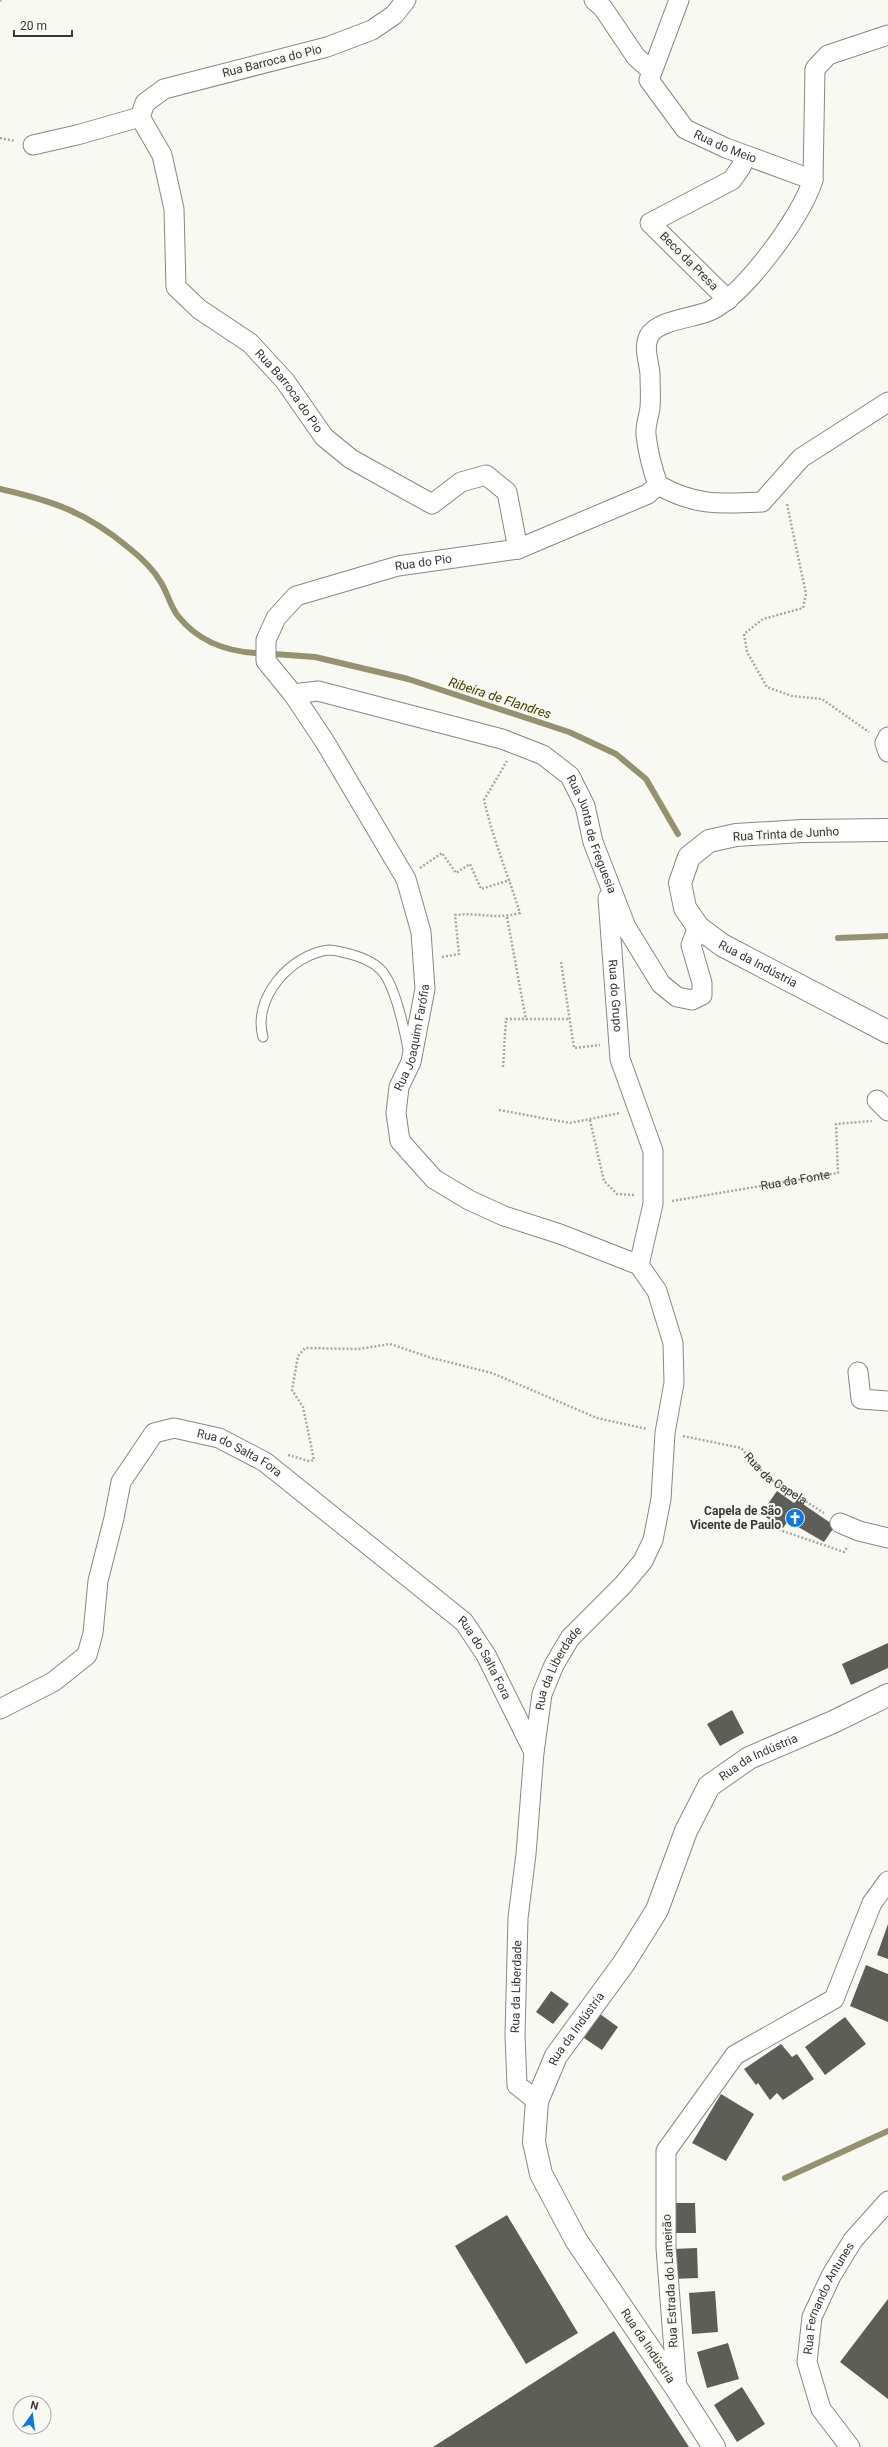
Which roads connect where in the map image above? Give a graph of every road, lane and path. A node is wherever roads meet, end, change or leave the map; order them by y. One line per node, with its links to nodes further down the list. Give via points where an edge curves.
1 (406, 0): 6 (street, Rua Barroca do Pio, via 394,15 372,30 327,47 164,89 144,103)
2 (594, 0): 5 (street, via 603,8 636,57)
3 (679, 0): 5 (street)
4 (888, 35): 9 (street, via 828,55 815,69)
5 (652, 71): 8 (street, Rua do Meio, via 649,80 685,129)
6 (140, 117): 7 (street); 14 (street, Rua Barroca do Pio, via 162,155 174,209 176,287 199,310 250,343 285,380 324,437 350,459 432,504 461,482 486,475 506,492)
7 (32, 145)
8 (745, 156): 9 (street, Rua do Meio); 10 (street, Beco da Presa, via 732,180 650,223)
9 (813, 180): 10 (street, via 808,196 773,250)
10 (728, 300): 13 (street, via 712,311 661,326 649,335 646,348 650,373 650,407 646,433 651,464)
11 (888, 402): 12 (street, via 801,458)
12 (782, 482): 13 (street, via 762,502 720,504 681,498); 17 (path, via 806,594 803,608 763,618 744,634 747,652 767,687 792,696 822,699)
13 (658, 485): 14 (street, Rua do Pio, via 648,494)
14 (518, 549): 15 (street, Rua do Pio, via 398,566 296,596 276,618 266,640 266,661)
15 (293, 694): 16 (street, Rua Junta de Freguesia, via 318,691); 20 (street, Rua Joaquim Farófia, via 357,793)
16 (516, 744): 21 (path, via 484,800 491,831); 22 (street, Rua Junta de Freguesia, via 543,755 570,776 585,806 593,842)
17 (887, 744)
18 (888, 830): 19 (street, Rua Trinta de Junho, via 736,835 709,841)
19 (689, 857): 24 (street, Rua da Indústria, via 680,883 685,908)
20 (406, 879): 21 (path, via 442,853 456,873 470,864 481,889); 25 (street, Rua Joaquim Farófia, via 421,932)
21 (510, 880): 23 (path, via 520,913)
22 (607, 881): 24 (street, Rua Junta de Freguesia, via 626,927 661,984 677,997 692,1000 702,995 702,983 691,945); 31 (street, Rua do Grupo)
23 (507, 917): 25 (path, via 496,918 471,913 455,915 459,954); 28 (path)
24 (698, 927): 29 (street, Rua da Indústria, via 722,945)
25 (424, 960): 32 (street, Rua Joaquim Farófia, via 425,989)
26 (562, 962): 27 (path)
27 (570, 1019): 28 (path); 31 (path, via 574,1048)
28 (526, 1020): 33 (path, via 506,1019)
29 (888, 1032)
30 (263, 1037): 32 (lane, via 263,1014 276,982 287,969 312,955 330,950 363,957 381,969 394,995)
31 (619, 1043): 34 (street, Rua do Grupo, via 620,1059)
32 (411, 1062): 39 (street, Rua Joaquim Farófia, via 399,1087 396,1113 400,1141 434,1179 504,1216 560,1234)
33 (503, 1067)
34 (638, 1108): 37 (path); 38 (street, Rua do Grupo, via 653,1151)
35 (499, 1110): 37 (path, via 570,1123)
36 (879, 1111): 38 (path, Rua da Fonte, via 836,1124 838,1173)
37 (590, 1120): 38 (path, via 604,1180 617,1194)
38 (653, 1197): 39 (street, Rua do Grupo)
39 (638, 1265): 42 (street, Rua da Liberdade, via 657,1291 673,1344 674,1383)
40 (858, 1372): 41 (street, via 861,1399)
41 (888, 1401)
42 (665, 1433): 43 (path, Rua da Capela, via 597,1418 492,1373 390,1344 358,1349 305,1348 298,1356 292,1390 302,1407 314,1460 309,1461); 44 (path, Rua da Capela, via 740,1448 767,1477); 50 (street, Rua da Liberdade, via 661,1499 653,1540 643,1561 570,1638 554,1665 542,1694)
43 (287, 1454)
44 (840, 1523): 46 (street)
45 (771, 1527): 46 (path, via 844,1552)
46 (859, 1532): 47 (street)
47 (888, 1538)
48 (888, 1695): 52 (street, Rua da Indústria, via 834,1722 749,1758 709,1786 686,1831 657,1910 624,1963 556,2056)
49 (0, 1709): 50 (street, Rua do Salta Fora, via 53,1682 87,1656 93,1633 98,1581 121,1482 154,1434 174,1428 219,1438 265,1462 464,1622 486,1655)
50 (534, 1752): 52 (street, Rua da Liberdade, via 518,1918 515,2035 517,2085)
51 (888, 1881): 54 (street, Rua Estrada do Lameirão, via 872,1903 834,1999 735,2055 666,2151 666,2248)
52 (537, 2102): 54 (street, Rua da Indústria, via 534,2142 541,2174 576,2240)
53 (888, 2201): 56 (street, Rua Fernando Antunes, via 853,2240 830,2276 812,2317 807,2362 821,2409)
54 (677, 2389): 55 (street, Rua da Indústria)
55 (714, 2447)
56 (850, 2447)

